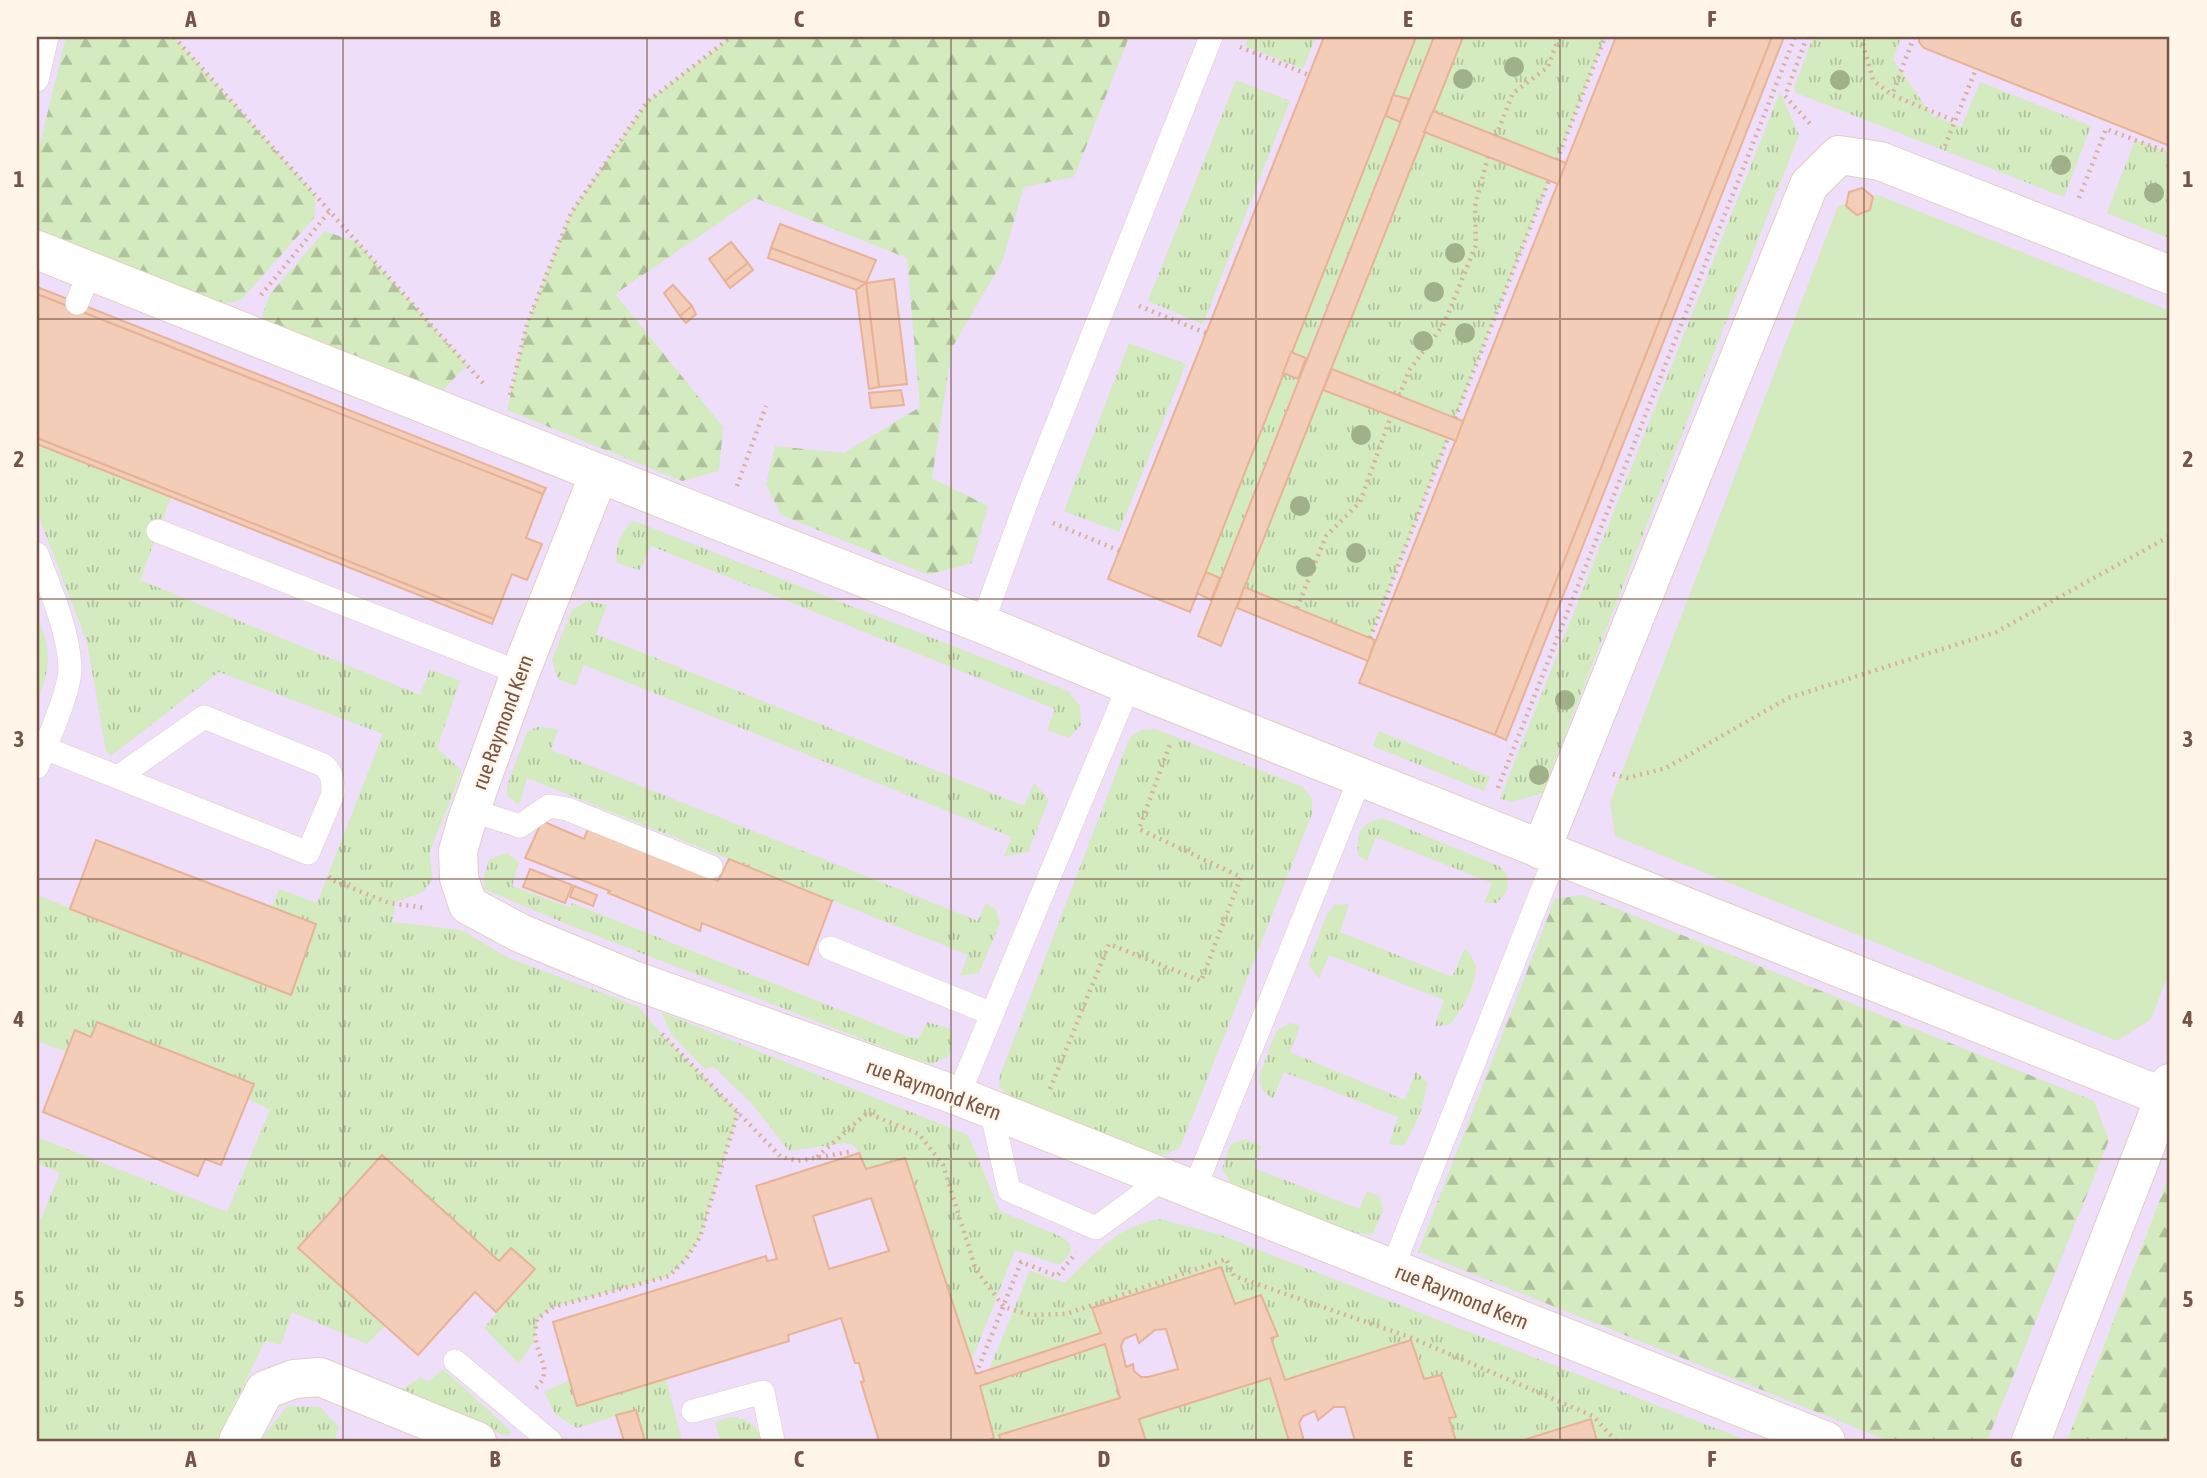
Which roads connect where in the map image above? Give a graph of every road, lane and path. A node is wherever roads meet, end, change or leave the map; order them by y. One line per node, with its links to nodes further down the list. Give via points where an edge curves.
1 (47, 37): 14 (lane)
2 (174, 37): 24 (path)
3 (731, 37): 35 (path, via 647,102 571,213 527,324)
4 (1211, 37): 28 (lane)
5 (1559, 37): 17 (path, via 1548,67 1513,93)
6 (1605, 37): 21 (path)
7 (1795, 37): 54 (path)
8 (1807, 37): 19 (path, via 1785,96)
9 (1861, 37): 15 (path, via 1873,80)
10 (1914, 37): 15 (path)
11 (1237, 46): 13 (path)
12 (1976, 69): 16 (path)
13 (1308, 75)
14 (37, 80)
15 (1892, 95): 16 (path)
16 (1955, 121): 23 (path)
17 (1496, 136)
18 (2170, 153): 25 (path, via 2106,129)
19 (1839, 155): 23 (street, via 1880,161); 56 (street, via 1809,185)
20 (1488, 157): 31 (path, via 1475,206 1476,245 1444,324 1410,369)
21 (1557, 160)
22 (1549, 180): 34 (path)
23 (1932, 181): 25 (street)
24 (329, 212): 29 (path); 35 (path)
25 (2065, 233): 27 (street)
26 (37, 250): 29 (street, via 84,287)
27 (2170, 275)
28 (1110, 295): 30 (path); 38 (lane)
29 (234, 328): 35 (street)
30 (1206, 333)
31 (1399, 396)
32 (766, 406): 39 (path)
33 (1391, 416): 44 (path, via 1360,502 1326,536)
34 (1455, 418)
35 (504, 422): 37 (street)
36 (1448, 438): 46 (path)
37 (598, 474): 39 (street); 47 (street, rue Raymond Kern)
38 (1025, 512): 42 (path); 45 (lane)
39 (724, 523): 45 (street)
40 (158, 531): 47 (lane)
41 (2170, 536): 51 (path, via 1996,632 1788,698 1666,768 1627,778)
42 (1120, 551)
43 (37, 554): 50 (lane, via 60,616 70,670 60,707)
44 (1297, 608)
45 (982, 624): 48 (street)
46 (1370, 638)
47 (520, 673): 55 (street, rue Raymond Kern)
48 (1129, 685): 49 (street); 62 (lane)
49 (1184, 707): 52 (street); 66 (path, via 1139,830 1241,877 1201,981 1109,944)
50 (39, 753): 53 (lane)
51 (1613, 774)
52 (1362, 776): 56 (street); 69 (lane)
53 (118, 777): 57 (lane); 57 (lane, via 204,717 288,750 330,770 333,784)
54 (1500, 783)
55 (470, 810): 58 (lane, via 520,826 550,806 567,809); 59 (street, rue Raymond Kern, via 458,851 459,878)
56 (1548, 852): 63 (street); 71 (lane)
57 (308, 853): 59 (path, via 332,880 389,903 425,908)
58 (711, 867)
59 (468, 905): 61 (street, rue Raymond Kern, via 520,933)
60 (830, 948): 62 (lane)
61 (634, 980): 64 (street, rue Raymond Kern); 65 (path, via 663,1037)
62 (992, 1014): 64 (lane)
63 (2167, 1090): 83 (street)
64 (975, 1103): 66 (street, rue Raymond Kern); 70 (lane, via 1009,1191)
65 (738, 1112): 68 (path, via 781,1157 798,1161); 75 (path, via 700,1237 686,1259 669,1276 553,1307 537,1319 535,1339 546,1369 542,1382)
66 (1035, 1126): 69 (street, rue Raymond Kern)
67 (849, 1152): 68 (path)
68 (817, 1157): 72 (path, via 867,1113 919,1134 943,1165 976,1270)
69 (1179, 1184): 70 (lane); 71 (street, rue Raymond Kern)
70 (1096, 1228): 72 (path, via 1057,1276 1021,1262)
71 (1392, 1269): 82 (street, rue Raymond Kern)
72 (1004, 1307): 74 (path); 81 (path, via 1031,1315 1066,1314 1226,1259 1234,1276 1412,1338 1593,1416)
73 (455, 1362): 75 (lane)
74 (976, 1374)
75 (514, 1410): 79 (lane)
76 (693, 1411): 80 (lane, via 763,1392)
77 (238, 1441): 78 (street, via 265,1390 294,1379 320,1377)
78 (477, 1441)
79 (550, 1441)
80 (773, 1441)
81 (1616, 1441)
82 (1826, 1441)
83 (2031, 1441)

